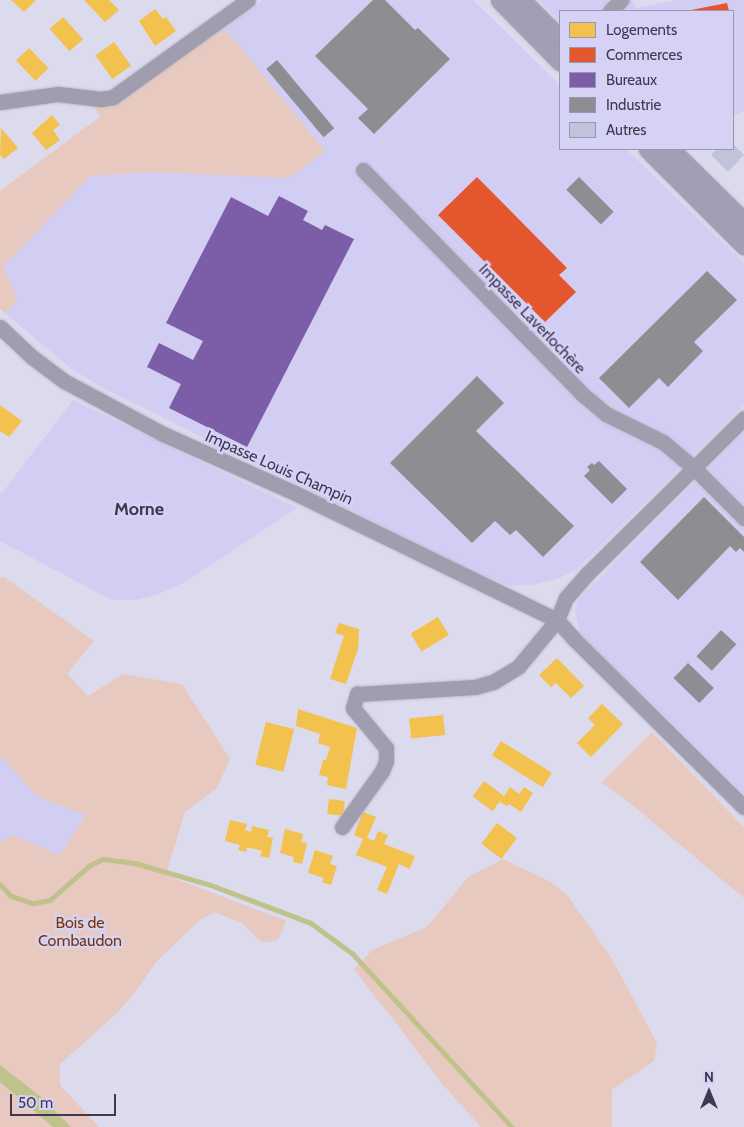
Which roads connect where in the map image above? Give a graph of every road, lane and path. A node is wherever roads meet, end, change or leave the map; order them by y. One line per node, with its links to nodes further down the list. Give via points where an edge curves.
1 (248, 0): 8 (street, via 113,97 95,99 58,94)
2 (500, 0): 7 (main road)
3 (521, 0): 6 (main road)
4 (621, 0): 5 (street)
5 (611, 10)
6 (559, 38)
7 (559, 59)
8 (0, 102)
9 (649, 150): 13 (main road)
10 (671, 150): 12 (main road)
11 (363, 170): 16 (street, Impasse Laverlochère, via 581,393 606,414 663,442)
12 (744, 222)
13 (744, 245)
14 (0, 327): 18 (street, Impasse Louis Champin, via 64,381 163,434 295,493)
15 (744, 418): 16 (street)
16 (694, 468): 17 (street, Impasse Laverlochère); 18 (street, via 587,574 566,598)
17 (744, 518)
18 (557, 620): 19 (street); 20 (street, via 518,667 494,682 475,687 357,694 353,708 386,748 386,762)
19 (744, 807)
20 (342, 827)

